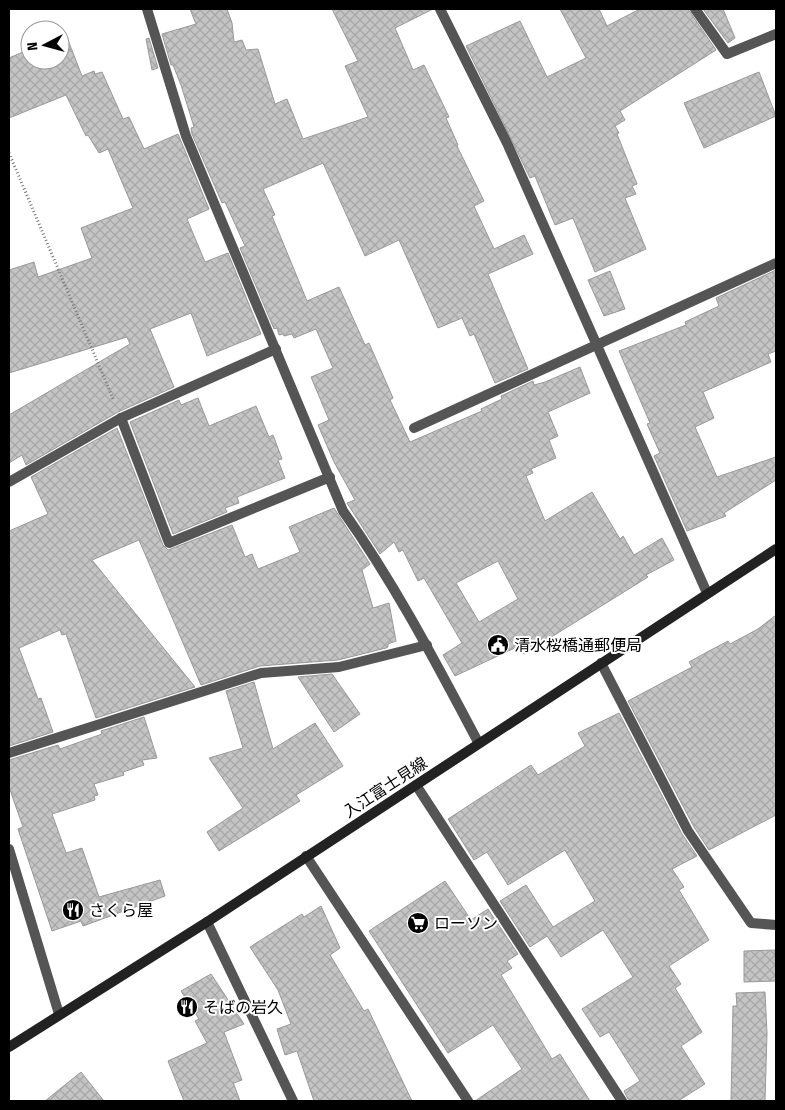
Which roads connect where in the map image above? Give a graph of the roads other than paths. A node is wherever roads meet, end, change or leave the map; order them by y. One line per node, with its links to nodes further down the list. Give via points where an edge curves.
1 (146, 9): 7 (street, via 186,136)
2 (440, 9): 6 (street, via 507,143)
3 (695, 9): 4 (street, via 727,54)
4 (776, 34)
5 (776, 263): 6 (street)
6 (597, 344): 9 (street); 13 (street)
7 (276, 349): 8 (street); 10 (street)
8 (121, 418): 10 (street, via 169,543); 11 (street)
9 (414, 428)
10 (330, 476): 14 (street, via 343,511 378,560)
11 (9, 482)
12 (776, 549): 13 (main road, 入江富士見線)
13 (707, 593): 15 (main road, 入江富士見線)
14 (427, 645): 16 (street); 17 (street, via 338,668 261,673)
15 (602, 664): 16 (main road, 入江富士見線); 22 (street, via 694,840 751,923)
16 (478, 742): 18 (main road, 入江富士見線)
17 (9, 753)
18 (416, 785): 20 (main road, 入江富士見線); 27 (street)
19 (9, 849): 23 (street)
20 (306, 856): 21 (main road, 入江富士見線); 26 (street)
21 (207, 922): 23 (main road, 入江富士見線); 25 (street)
22 (776, 925)
23 (59, 1014): 24 (main road, 入江富士見線)
24 (9, 1047)
25 (293, 1101)
26 (468, 1101)
27 (622, 1101)

